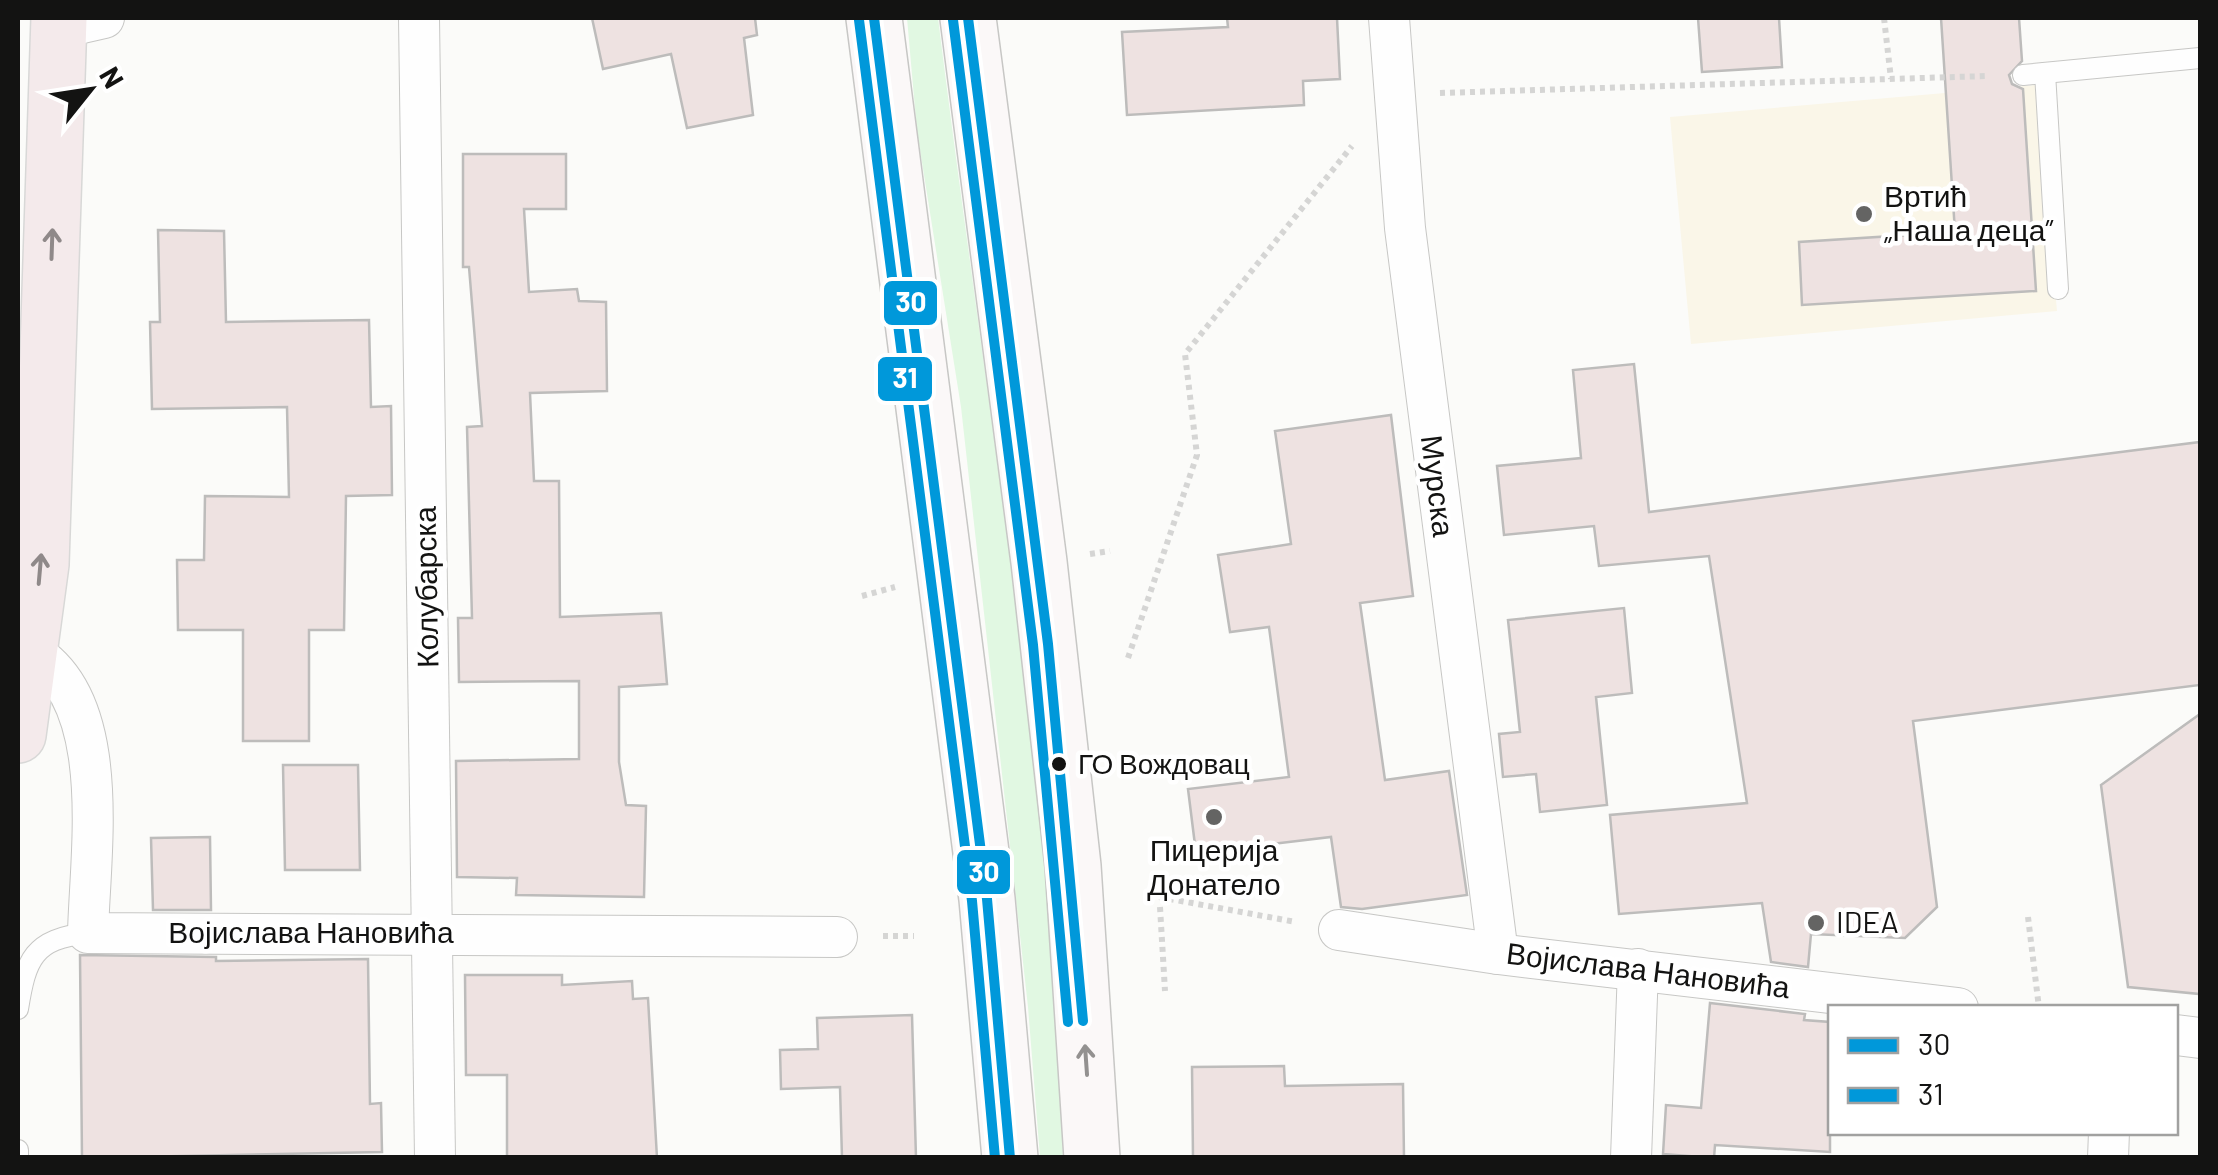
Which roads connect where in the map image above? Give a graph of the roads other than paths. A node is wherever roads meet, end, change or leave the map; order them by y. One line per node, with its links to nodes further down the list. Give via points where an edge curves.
1 (419, 18): 11 (street, Колубарска)
2 (874, 18): 21 (main road, via 987,899)
3 (968, 18): 22 (main road, one-way to 3, via 1071,846)
4 (1389, 18): 14 (street, Мурска, via 1408,247)
5 (74, 21): 8 (highway, one-way to 5)
6 (2200, 58): 7 (lane, via 2034,74)
7 (2058, 288)
8 (32, 652): 9 (highway); 12 (street, via 64,678 88,758)
9 (18, 734)
10 (1339, 930): 14 (street, Војислава Нановића)
11 (432, 932): 12 (street, Војислава Нановића); 13 (street, Војислава Нановића); 20 (street, Колубарска)
12 (88, 933): 17 (lane, via 53,939 36,952)
13 (837, 937)
14 (1498, 954): 15 (street, Војислава Нановића)
15 (1638, 969): 16 (street, Војислава Нановића); 23 (street)
16 (1933, 1005)
17 (18, 1010)
18 (18, 1150): 19 (lane)
19 (18, 1158)
20 (435, 1158)
21 (1010, 1158)
22 (1092, 1158)
23 (1631, 1158)

